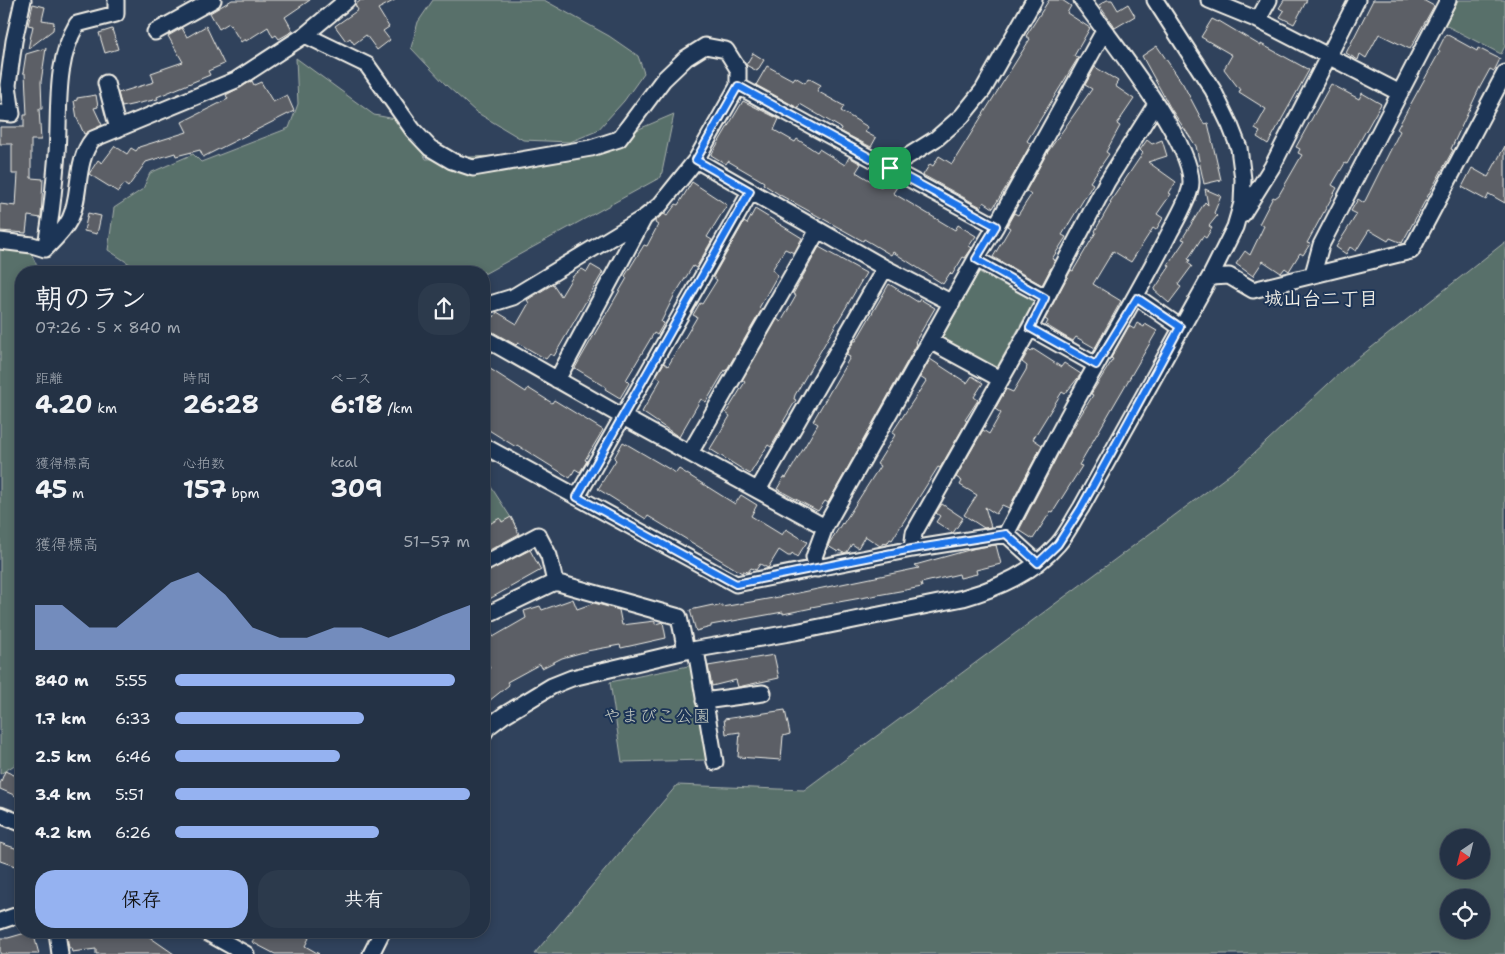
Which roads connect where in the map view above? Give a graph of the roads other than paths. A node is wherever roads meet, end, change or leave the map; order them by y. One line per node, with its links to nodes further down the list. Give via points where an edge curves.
1 (23, 0): 22 (street, via 8,86 12,114)
2 (116, 0): 32 (street, via 116,14 77,24 70,37 59,93 57,152)
3 (213, 0): 13 (street)
4 (347, 0): 15 (street)
5 (1034, 0): 25 (street, via 983,90 962,116 937,138)
6 (1082, 0): 14 (street)
7 (1210, 0): 12 (street)
8 (1269, 0): 12 (street)
9 (1357, 0): 16 (street)
10 (1448, 0): 20 (street)
11 (1161, 2): 29 (street, via 1213,90 1239,148 1242,203)
12 (1258, 20): 16 (street)
13 (156, 32)
14 (1104, 32): 21 (street); 28 (street)
15 (305, 35): 19 (street, via 367,65 413,130 430,148 452,162 472,168 591,148 618,139 663,80 704,46 726,50 738,69); 23 (street, via 236,80)
16 (1328, 56): 20 (street); 29 (street, via 1272,167)
17 (1505, 73): 35 (street, via 1411,251)
18 (106, 83): 23 (street)
19 (738, 86): 24 (street); 25 (street)
20 (1400, 93): 35 (street, via 1322,244)
21 (1156, 104): 37 (street, via 1107,182); 38 (street, via 1177,137 1191,184 1181,211)
22 (0, 113)
23 (118, 129): 32 (street, via 93,139 85,149 71,218)
24 (696, 160): 26 (street); 27 (street, via 660,205)
25 (890, 168): 28 (street)
26 (750, 191): 30 (street); 48 (street)
27 (645, 217): 40 (street, via 513,298); 46 (street)
28 (996, 226): 33 (street)
29 (1235, 227): 36 (street)
30 (818, 230): 34 (street); 50 (street)
31 (0, 241): 32 (street)
32 (45, 249)
33 (976, 259): 37 (street); 39 (street)
34 (884, 268): 39 (street); 51 (street)
35 (1313, 274): 36 (street, via 1253,290 1229,276)
36 (1210, 276): 41 (street)
37 (1045, 298): 42 (street)
38 (1137, 298): 41 (street); 45 (street)
39 (952, 303): 44 (street)
40 (490, 304)
41 (1180, 327): 57 (street, via 1081,508 1058,544)
42 (1030, 328): 45 (street); 47 (street)
43 (490, 341): 46 (street)
44 (930, 341): 47 (street); 53 (street)
45 (1096, 365): 54 (street)
46 (557, 380): 48 (street)
47 (1000, 380): 55 (street, via 914,533)
48 (623, 417): 50 (street); 52 (street)
49 (490, 449): 52 (street)
50 (690, 453): 51 (street)
51 (758, 490): 53 (street)
52 (577, 497): 58 (street, via 736,584)
53 (825, 527): 58 (street, via 814,557)
54 (1006, 534): 55 (street); 57 (street)
55 (912, 549): 58 (street)
56 (490, 561): 59 (street, via 538,535 549,556)
57 (1038, 563): 61 (street, via 1008,582 963,598)
58 (817, 569)
59 (555, 582): 60 (street); 61 (street, via 679,617)
60 (490, 613)
61 (691, 650): 63 (street); 64 (street, via 572,678 552,686)
62 (763, 693): 63 (street)
63 (704, 701): 65 (street)
64 (490, 725)
65 (715, 762)
66 (0, 815): 67 (street)
67 (15, 821)
68 (15, 916): 69 (street)
69 (0, 920)
70 (58, 938): 73 (street)
71 (217, 938): 74 (street)
72 (379, 938): 75 (street)
73 (60, 954)
74 (246, 954)
75 (371, 954)

